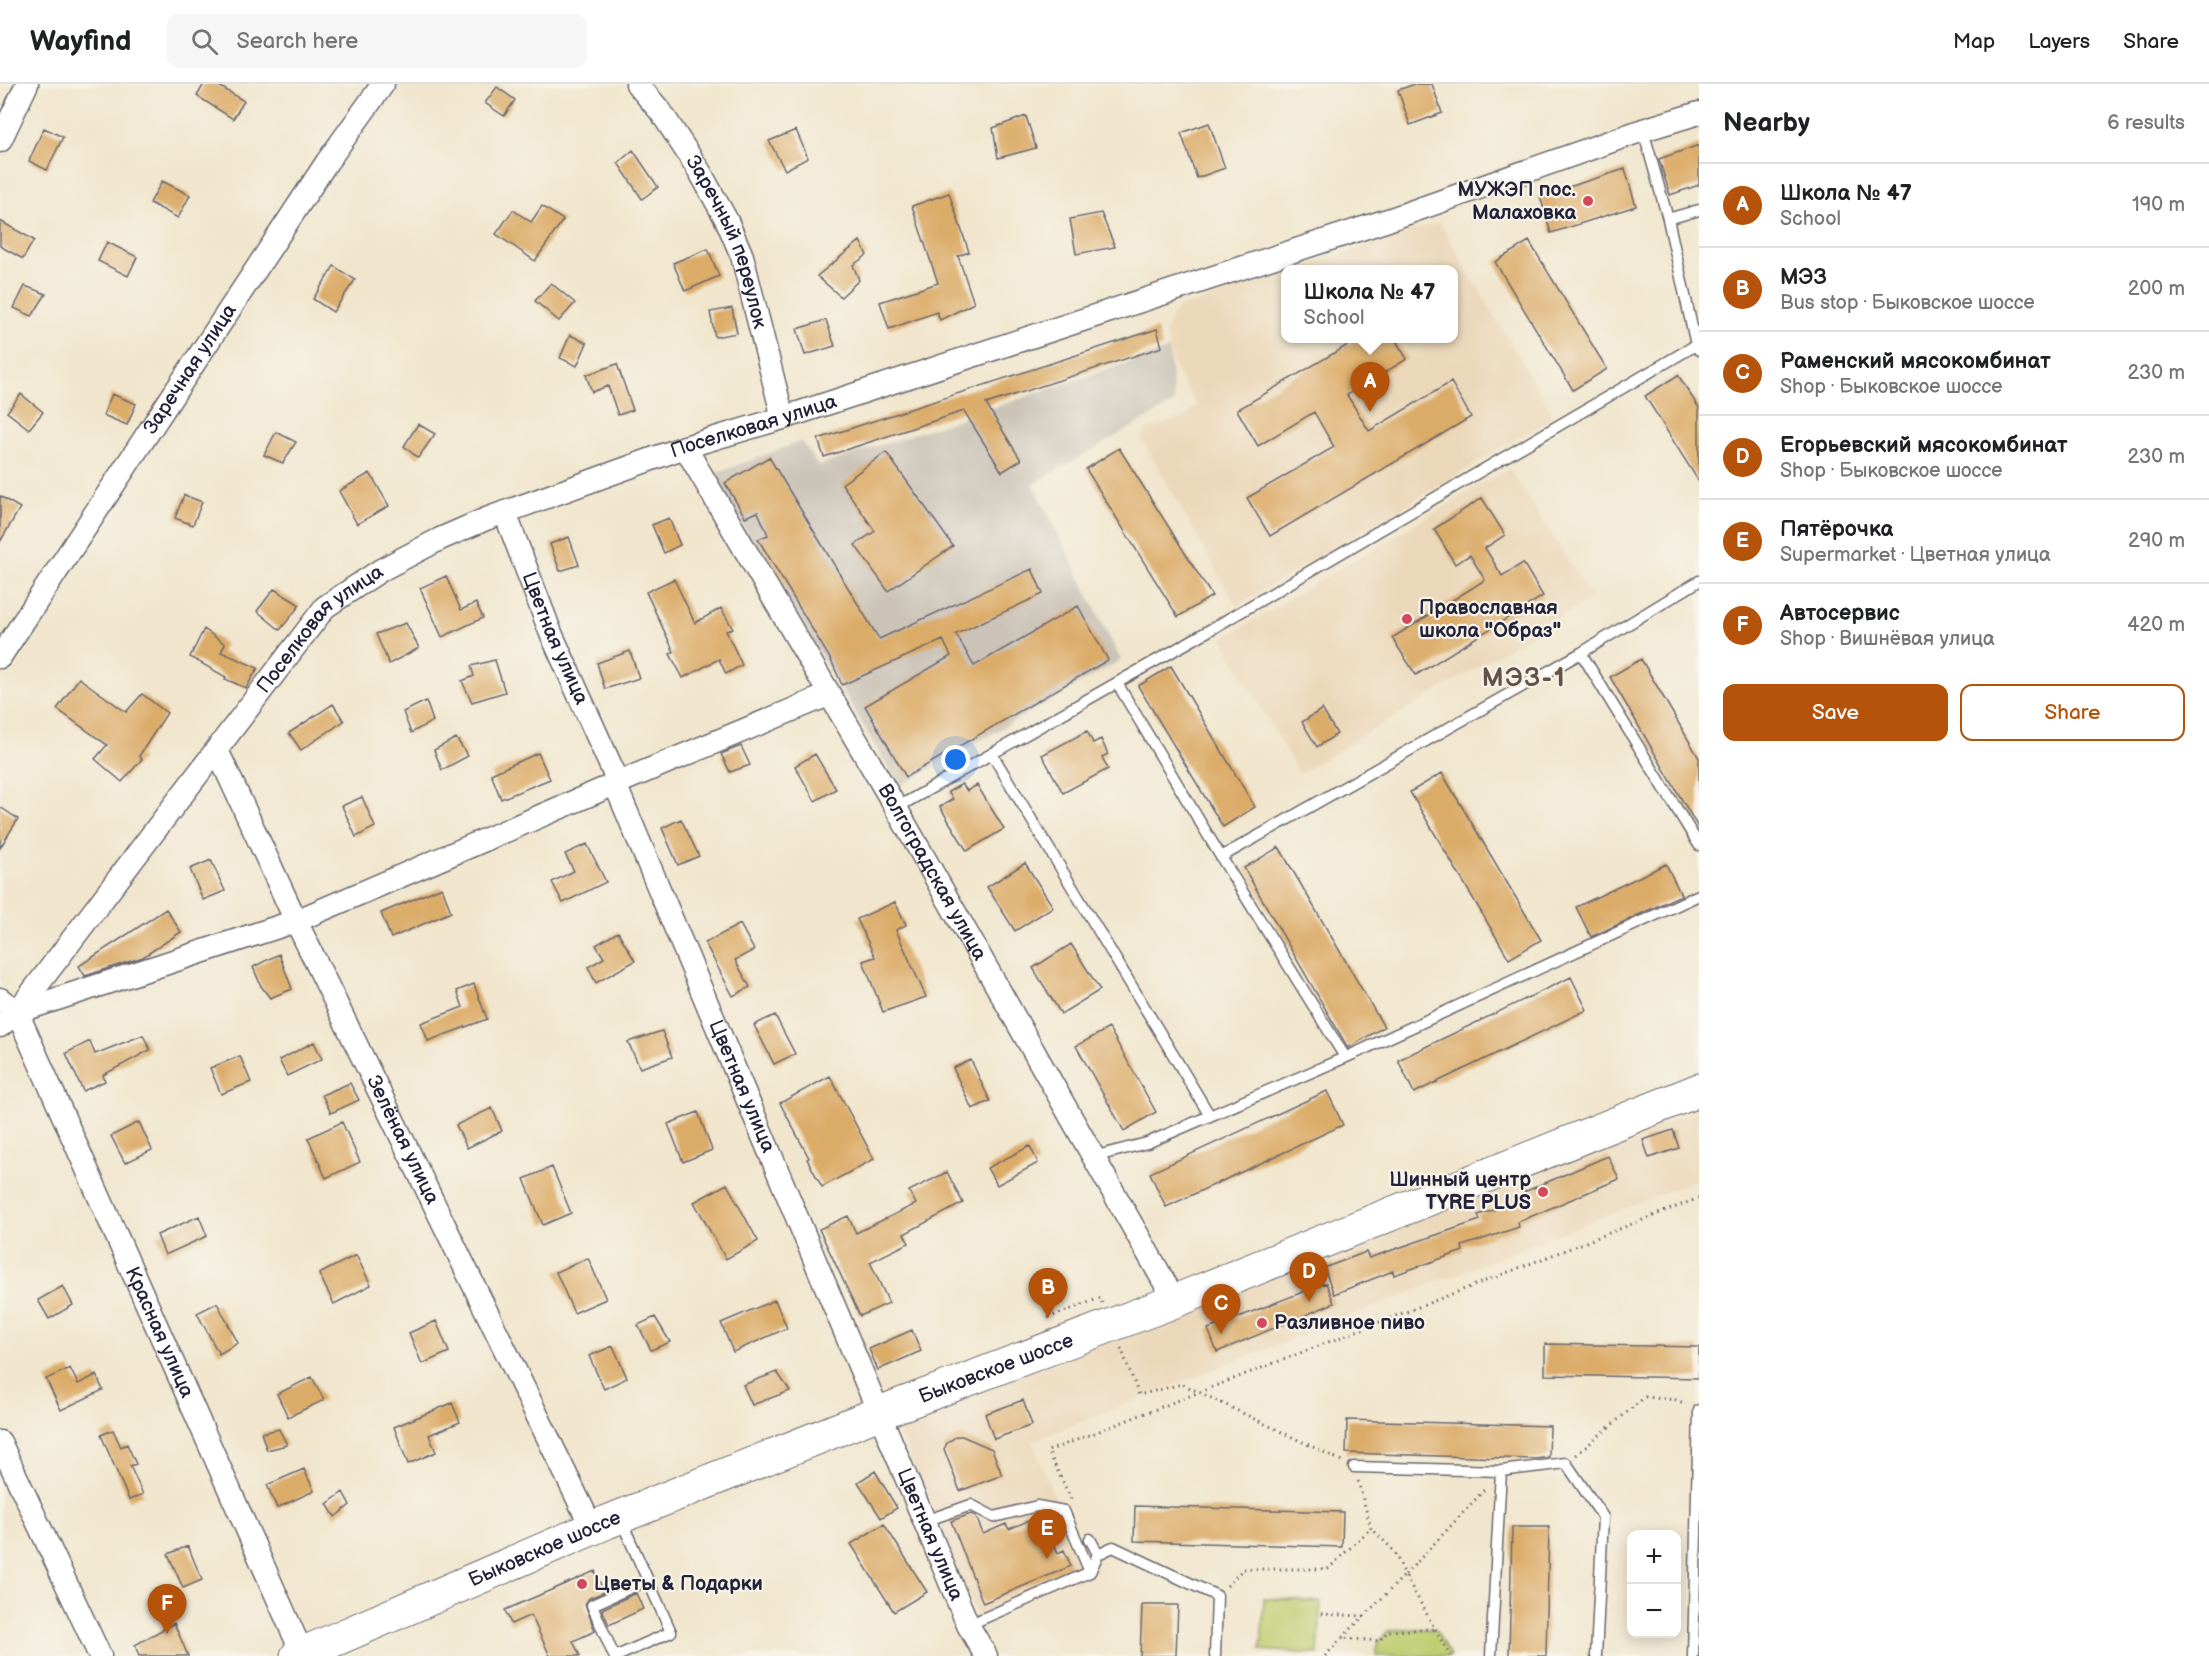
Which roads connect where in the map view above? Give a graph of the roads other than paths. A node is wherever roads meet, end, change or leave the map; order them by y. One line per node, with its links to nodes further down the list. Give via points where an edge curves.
1 (27, 84): 6 (street)
2 (383, 84): 15 (street, Заречная улица)
3 (637, 84): 10 (street, Заречный переулок, via 661,112 700,172 739,247)
4 (1699, 113): 5 (street, Поселковая улица)
5 (1643, 130): 8 (lane); 10 (street, Поселковая улица, via 1388,220)
6 (0, 141)
7 (1699, 210): 8 (lane)
8 (1668, 219): 9 (lane)
9 (1698, 347): 16 (lane)
10 (783, 418): 11 (street, Поселковая улица)
11 (685, 447): 12 (street, Поселковая улица); 17 (street, Волгоградская улица)
12 (505, 513): 18 (street, Поселковая улица, via 410,554 325,607); 20 (street, Цветная улица, via 550,631 614,773)
13 (1699, 581): 14 (lane)
14 (1581, 653): 22 (lane); 23 (lane)
15 (0, 657)
16 (1117, 683): 19 (lane); 23 (lane)
17 (828, 696): 20 (street); 21 (street, Волгоградская улица)
18 (217, 750): 25 (street, Зелёная улица); 26 (street, Поселковая улица)
19 (992, 754): 21 (lane); 29 (lane)
20 (615, 784): 25 (street); 33 (street, Цветная улица)
21 (896, 808): 30 (street, Волгоградская улица)
22 (1699, 845)
23 (1221, 856): 27 (lane)
24 (1699, 895): 27 (lane)
25 (296, 921): 26 (street); 38 (street, Зелёная улица)
26 (6, 1012): 44 (street, Красная улица)
27 (1345, 1057): 29 (lane)
28 (1699, 1090): 31 (main road, Быковское шоссе)
29 (1210, 1116): 30 (lane, via 1147,1143)
30 (1093, 1157): 31 (street, Волгоградская улица)
31 (1175, 1301): 33 (main road, Быковское шоссе)
32 (1699, 1410): 51 (lane)
33 (879, 1413): 37 (street, Цветная улица); 38 (main road, Быковское шоссе)
34 (0, 1442): 45 (street)
35 (1354, 1467): 36 (lane)
36 (1502, 1471): 49 (lane); 50 (lane, via 1566,1463 1603,1517)
37 (925, 1521): 41 (lane, via 971,1505 994,1517 1036,1506 1064,1511); 43 (street, Цветная улица)
38 (606, 1523): 42 (lane); 44 (main road, Быковское шоссе)
39 (1090, 1539): 40 (lane)
40 (1098, 1554): 41 (lane); 48 (lane, via 1113,1547 1217,1596)
41 (1090, 1572): 43 (lane)
42 (648, 1580): 46 (lane, via 671,1632); 46 (lane, via 592,1605)
43 (968, 1625): 47 (street, Цветная улица)
44 (299, 1655)
45 (100, 1656)
46 (616, 1656)
47 (986, 1656)
48 (1215, 1656)
49 (1491, 1656)
50 (1596, 1656)
51 (1693, 1656)

